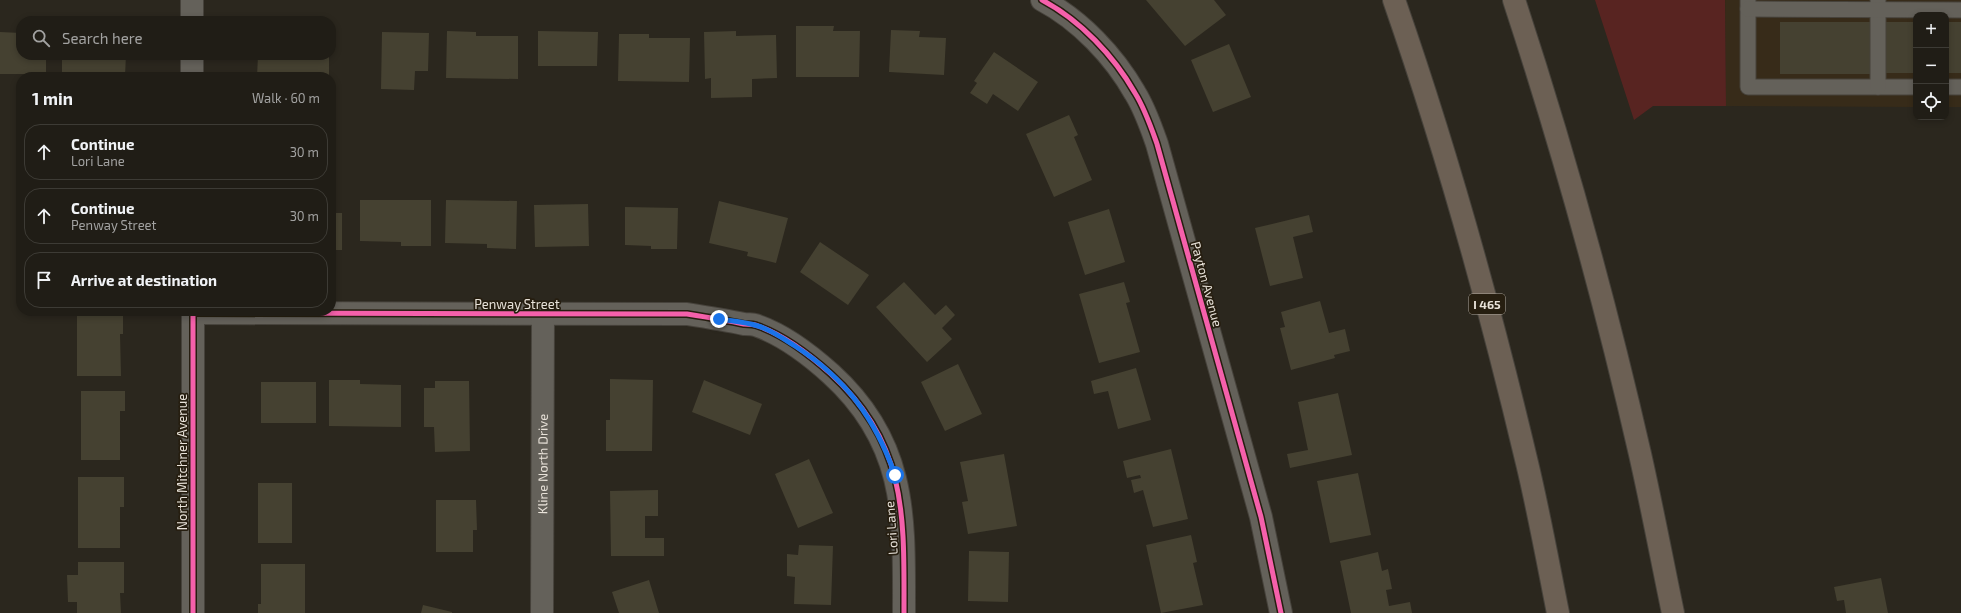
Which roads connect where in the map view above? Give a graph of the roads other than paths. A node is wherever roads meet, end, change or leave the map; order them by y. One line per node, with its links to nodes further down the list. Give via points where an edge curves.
1 (192, 0): 8 (street)
2 (1042, 0): 22 (street, Payton Avenue, via 1084,30 1103,50 1135,92 1148,118 1261,518)
3 (1394, 0): 23 (highway, I 465, via 1418,69 1478,267 1527,464)
4 (1514, 0): 24 (highway, via 1564,159 1591,258 1640,454)
5 (1748, 5): 6 (lane); 11 (lane, via 1748,87)
6 (1878, 5): 7 (lane); 11 (lane)
7 (1961, 10)
8 (192, 16)
9 (192, 60): 10 (street)
10 (192, 72)
11 (1878, 87): 12 (lane)
12 (1913, 87)
13 (1949, 87): 14 (lane)
14 (1961, 87)
15 (336, 313): 16 (street, Penway Street)
16 (543, 315): 18 (street, Penway Street, via 687,314 734,321 758,326 784,339 803,350); 20 (street, Kline North Drive)
17 (193, 316): 19 (street, North Mitchner Avenue)
18 (826, 369): 21 (street, Lori Lane, via 866,414 880,437 895,475 904,531)
19 (193, 613)
20 (542, 613)
21 (904, 613)
22 (1281, 613)
23 (1558, 613)
24 (1672, 613)

